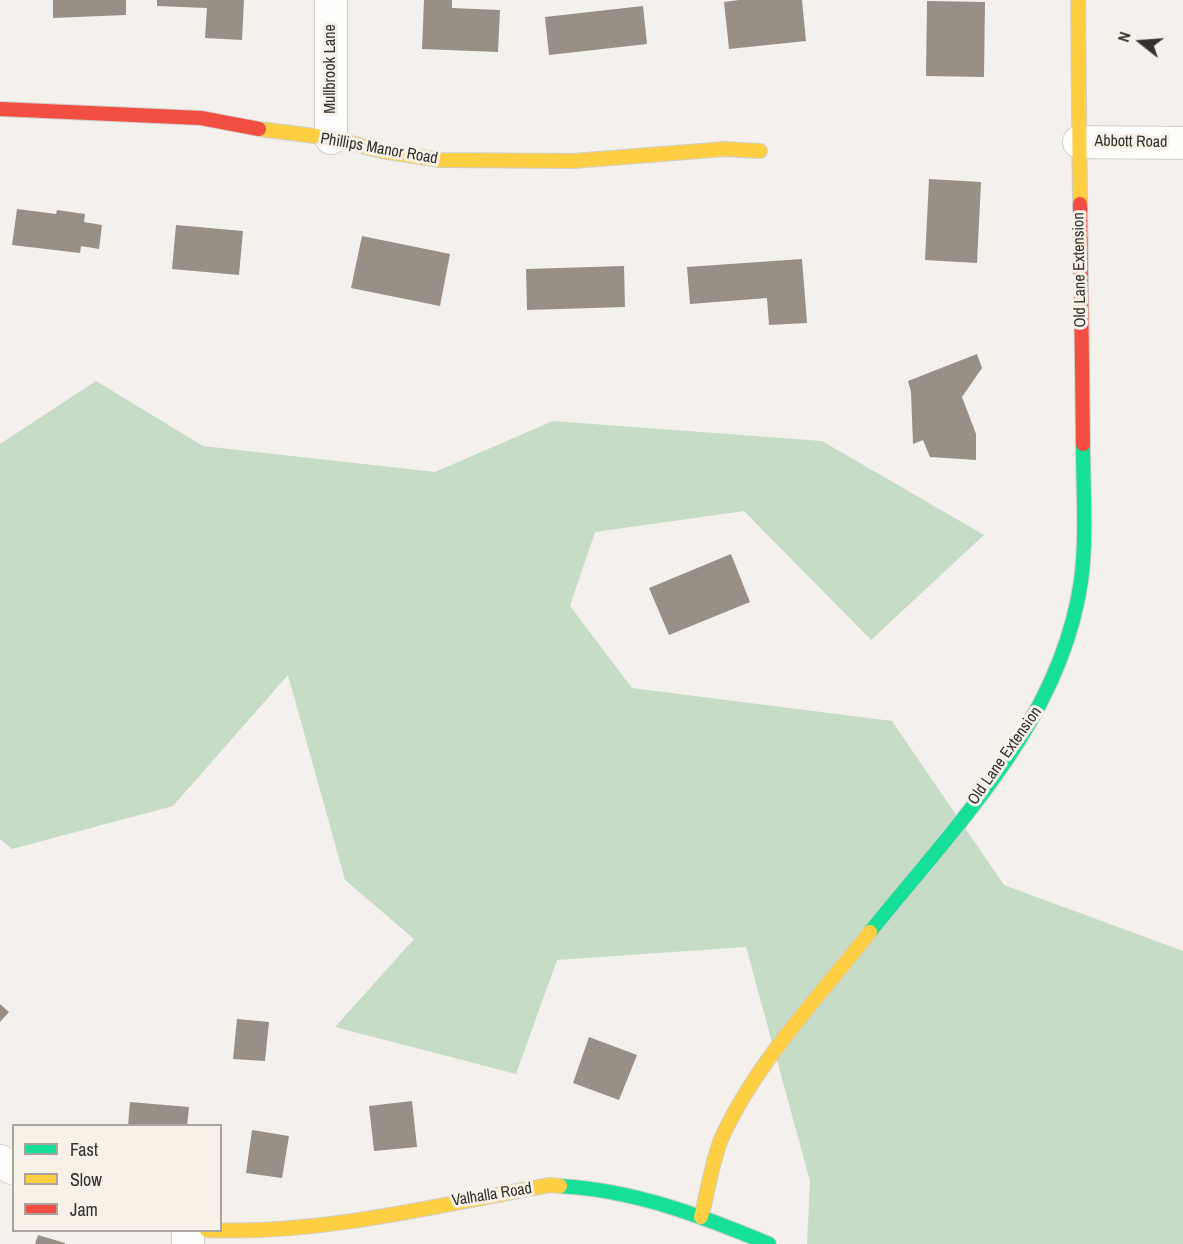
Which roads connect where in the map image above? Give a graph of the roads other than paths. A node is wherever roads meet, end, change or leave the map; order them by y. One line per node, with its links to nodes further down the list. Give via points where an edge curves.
1 (331, 0): 4 (street, Mullbrook Lane)
2 (1078, 0): 5 (street, Old Lane Extension)
3 (0, 109): 4 (street, Phillips Manor Road, via 201,118 282,134)
4 (331, 138): 7 (street, Phillips Manor Road, via 440,160 495,162 639,158 726,149)
5 (1079, 142): 6 (street, Abbott Road); 8 (street, Old Lane Extension, via 1084,549 1081,586 1069,640 1031,725 779,1047 737,1107 721,1140)
6 (1183, 143)
7 (760, 151)
8 (701, 1217): 9 (street, Valhalla Road, via 623,1191 550,1185 318,1226 256,1232); 10 (street, Valhalla Road)
9 (222, 1231)
10 (769, 1244)

